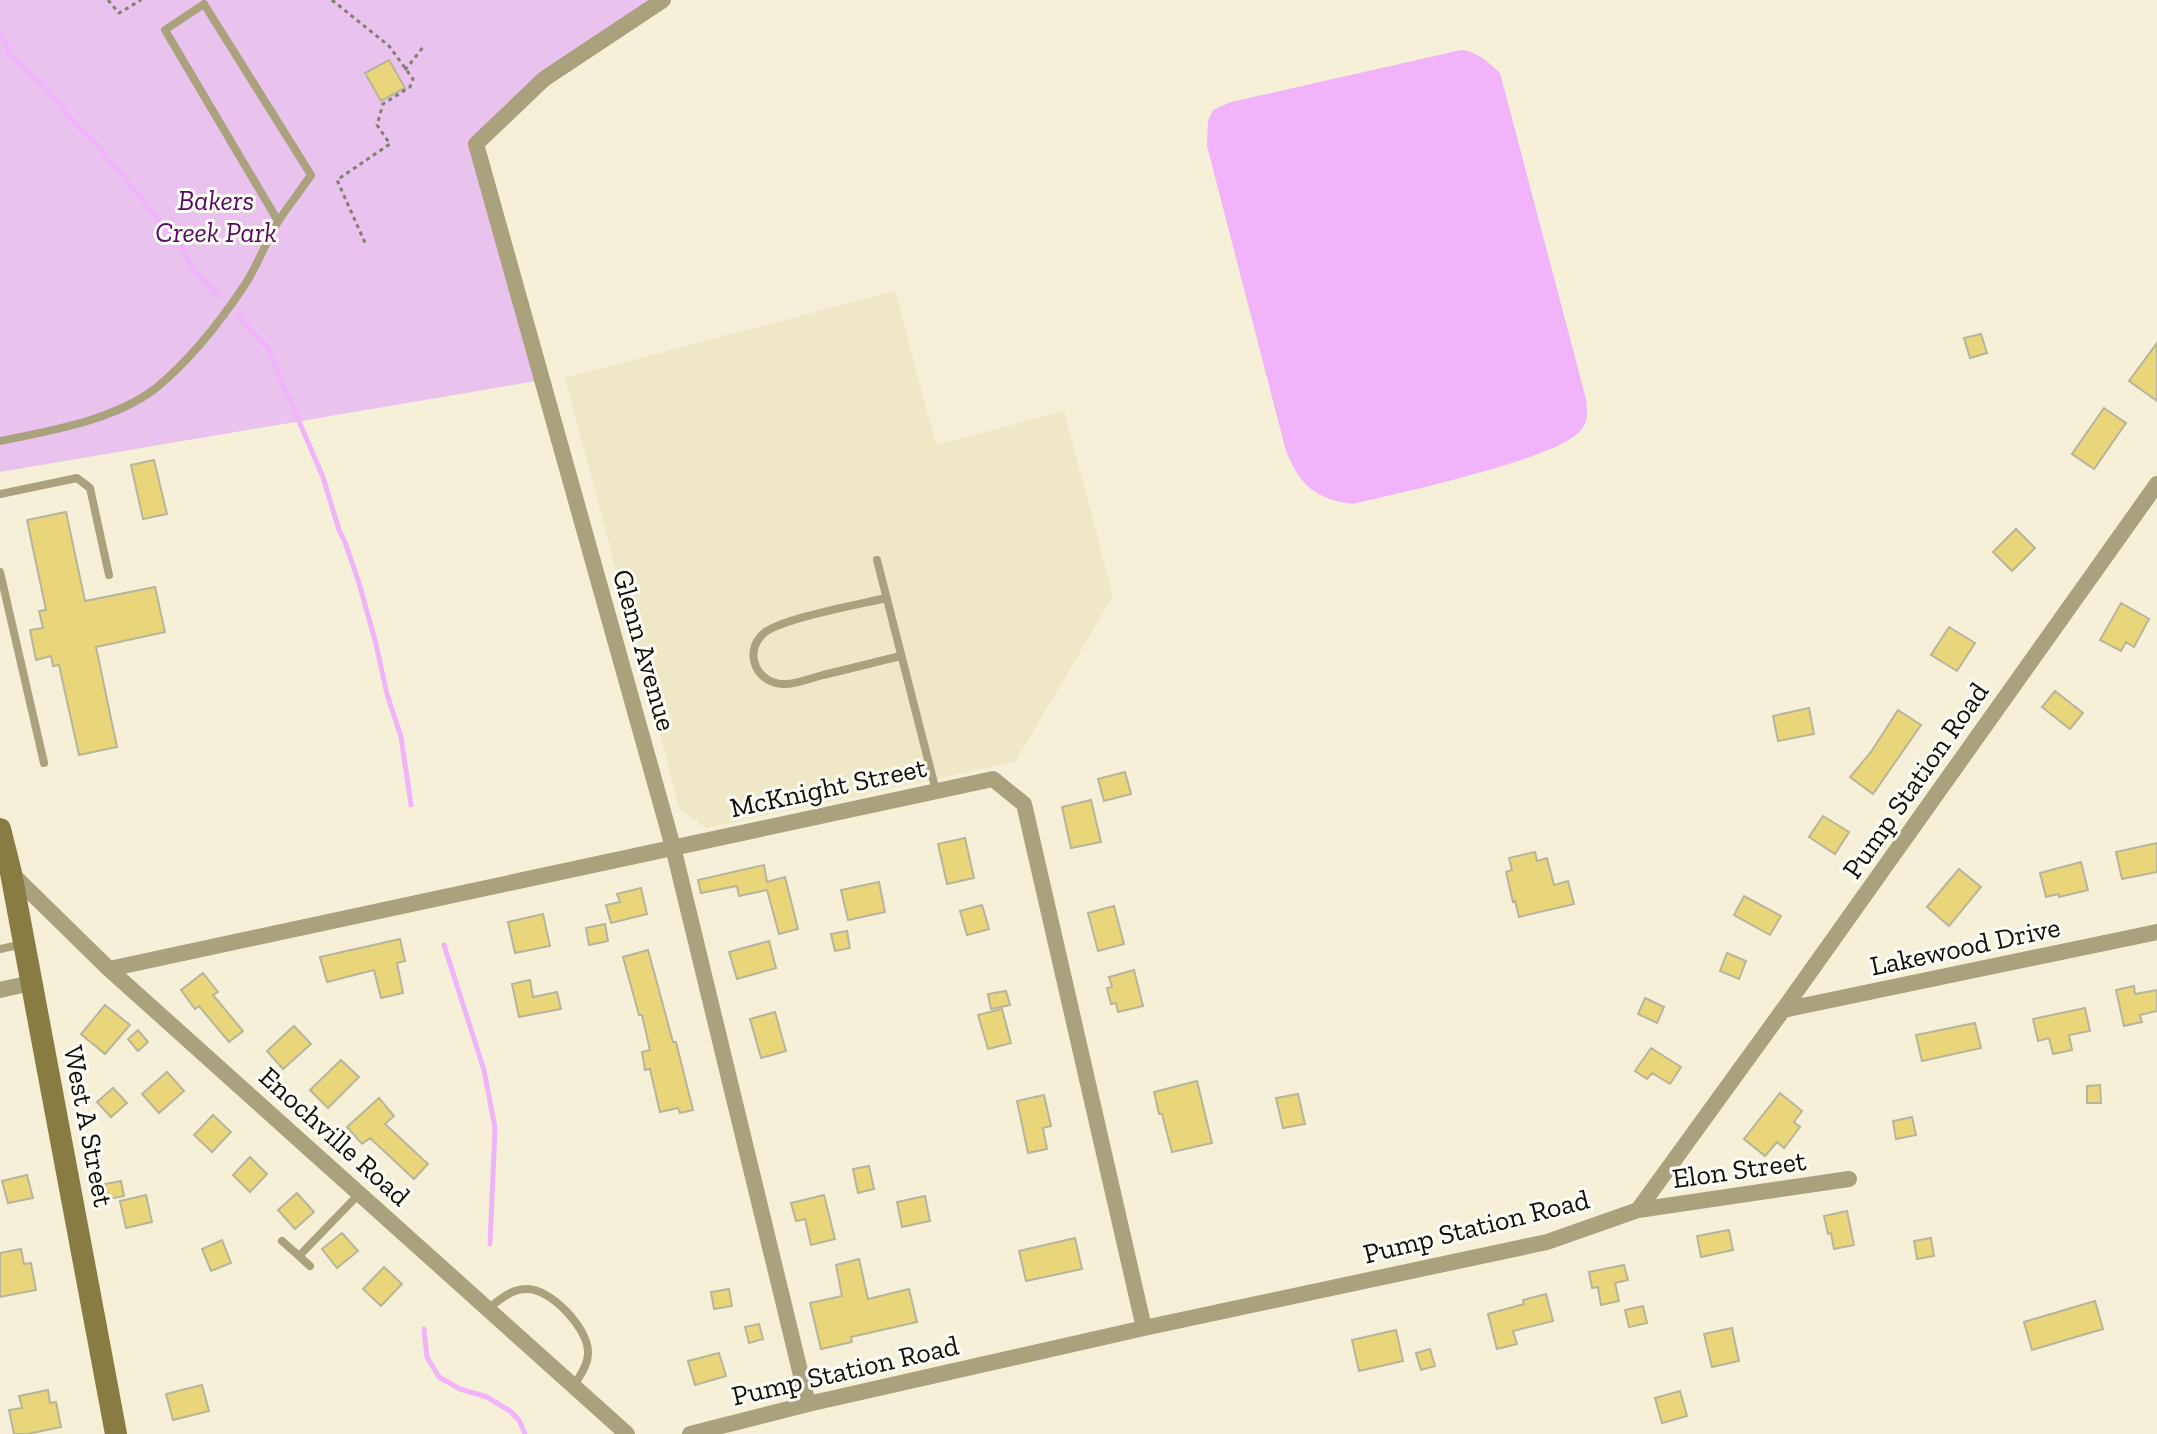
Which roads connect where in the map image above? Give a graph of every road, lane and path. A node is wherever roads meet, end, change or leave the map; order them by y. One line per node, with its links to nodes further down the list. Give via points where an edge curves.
1 (108, 0): 2 (path, via 119,13)
2 (141, 0)
3 (332, 0): 6 (path, via 389,46)
4 (663, 0): 20 (street, Glenn Avenue, via 544,79 476,144)
5 (424, 46): 6 (path)
6 (405, 70): 8 (path, via 413,84 383,104 377,125 390,144 337,180)
7 (278, 221): 7 (lane, via 311,175 204,4 165,30); 9 (lane, via 245,285 155,389 86,421)
8 (366, 245)
9 (0, 441)
10 (2157, 484): 28 (street, Pump Station Road)
11 (0, 494): 14 (lane, via 77,478 90,488)
12 (877, 560): 15 (lane)
13 (0, 572): 17 (lane)
14 (109, 575)
15 (886, 598): 16 (lane); 16 (lane, via 763,634 755,646 758,673 788,684)
16 (901, 656): 18 (lane)
17 (44, 763)
18 (936, 791): 20 (street, McKnight Street); 36 (street, McKnight Street, via 993,779 1024,804)
19 (0, 829): 21 (street, West A Street)
20 (673, 847): 25 (street, McKnight Street); 38 (street, Glenn Avenue)
21 (11, 873): 23 (street, West A Street); 25 (street, Enochville Road)
22 (2157, 932): 28 (street, Lakewood Drive)
23 (24, 944): 24 (lane); 26 (street, West A Street)
24 (0, 949)
25 (109, 969): 30 (street, Enochville Road)
26 (31, 983): 27 (street); 39 (street, West A Street)
27 (0, 990)
28 (1783, 1010): 31 (street, Pump Station Road)
29 (1849, 1179): 31 (street, Elon Street)
30 (360, 1194): 33 (lane); 35 (street, Enochville Road)
31 (1638, 1210): 36 (street, Pump Station Road, via 1547,1242)
32 (282, 1241): 33 (lane)
33 (299, 1256): 34 (lane)
34 (310, 1266)
35 (488, 1309): 37 (street, Enochville Road); 37 (lane, via 524,1288 542,1290 568,1313 588,1351)
36 (1144, 1328): 38 (street, Pump Station Road)
37 (574, 1386): 40 (street, Enochville Road)
38 (808, 1404): 41 (street, Pump Station Road)
39 (116, 1434)
40 (627, 1434)
41 (690, 1434)

